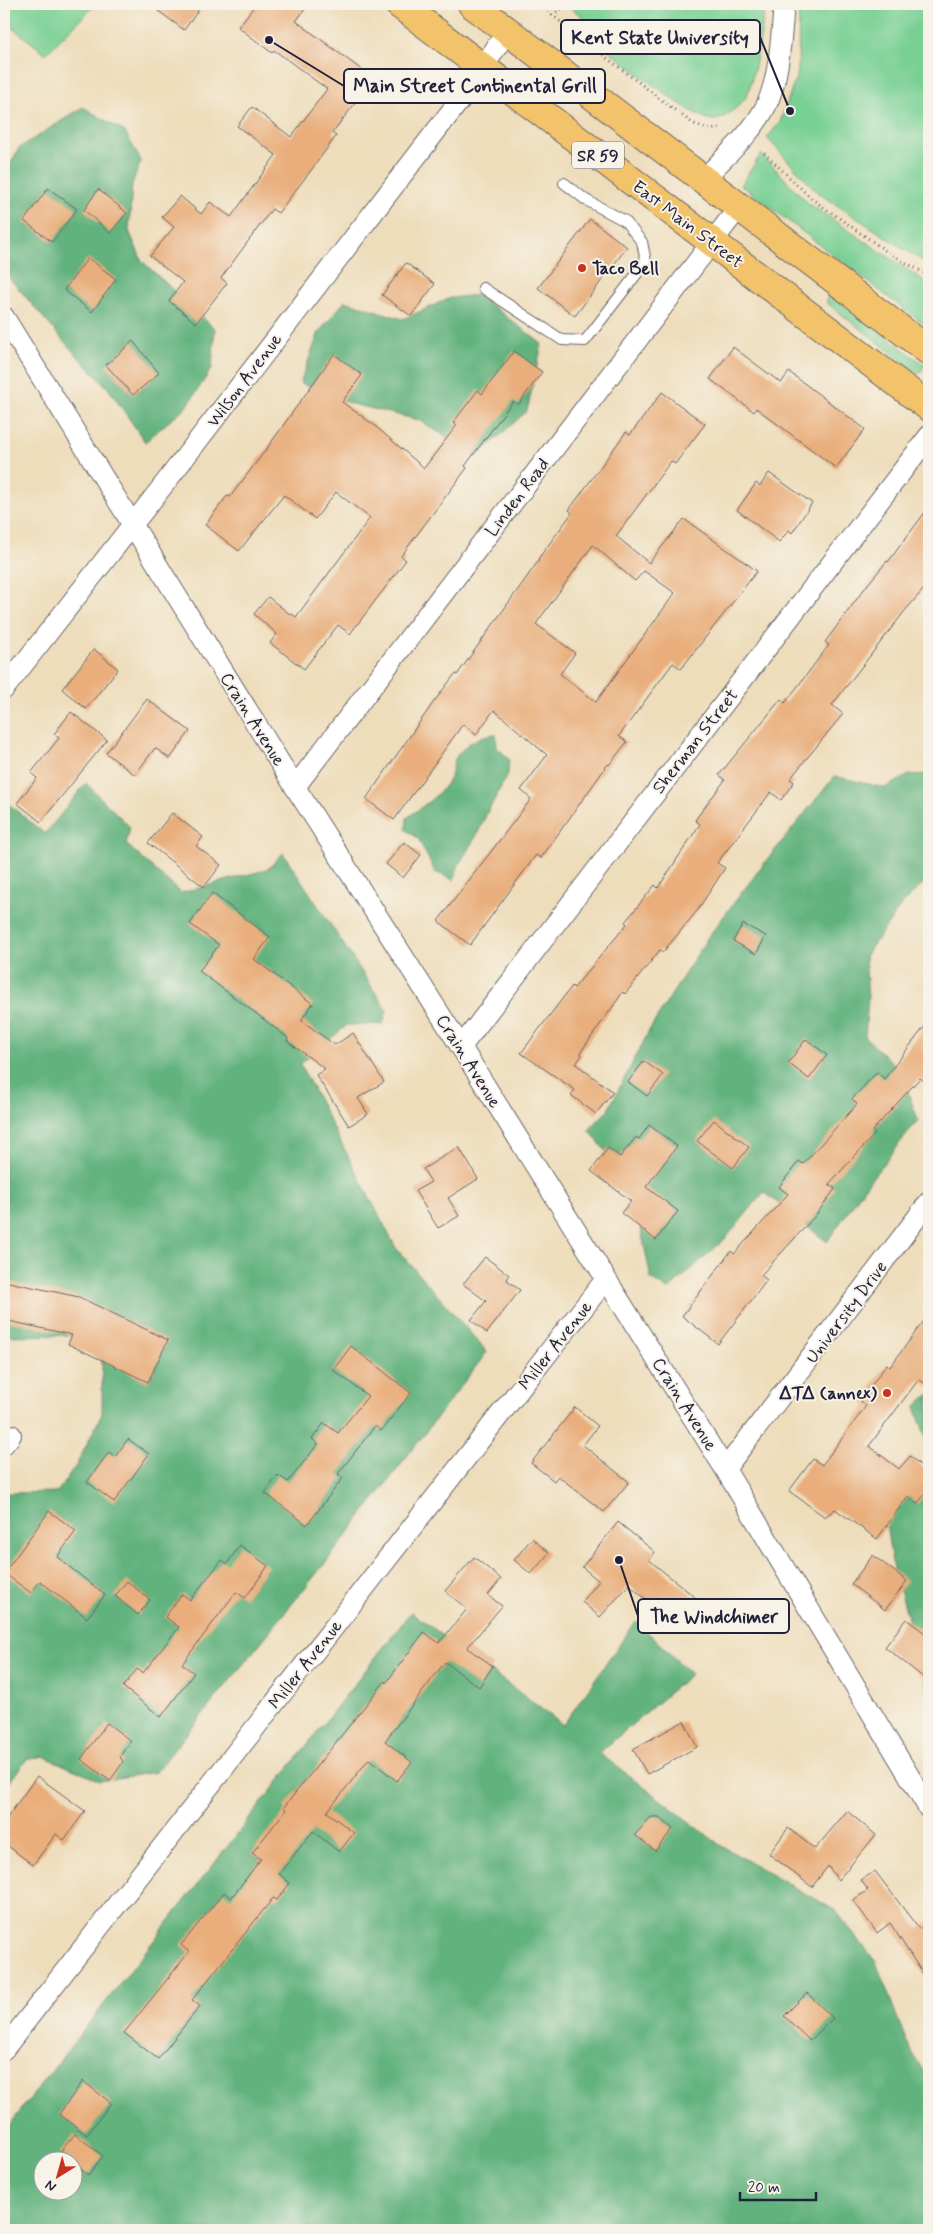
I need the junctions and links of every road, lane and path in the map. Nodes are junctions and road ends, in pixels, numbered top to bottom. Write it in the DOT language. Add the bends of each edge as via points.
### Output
graph roads {
  1 [pos="399,4"];
  2 [pos="472,4"];
  3 [pos="542,4"];
  4 [pos="569,4"];
  5 [pos="784,4"];
  6 [pos="552,15"];
  7 [pos="507,31"];
  8 [pos="482,68"];
  9 [pos="724,127"];
  10 [pos="764,153"];
  11 [pos="703,180"];
  12 [pos="564,183"];
  13 [pos="739,207"];
  14 [pos="712,242"];
  15 [pos="929,276"];
  16 [pos="483,288"];
  17 [pos="4,317"];
  18 [pos="929,351"];
  19 [pos="929,407"];
  20 [pos="929,436"];
  21 [pos="132,524"];
  22 [pos="4,689"];
  23 [pos="295,787"];
  24 [pos="461,1047"];
  25 [pos="929,1202"];
  26 [pos="606,1279"];
  27 [pos="725,1469"];
  28 [pos="929,1809"];
  29 [pos="4,2049"];
  1 -- 8 [label="main road, East Main Street / SR 59"];
  2 -- 7 [label="main road, SR 59"];
  3 -- 6 [label="path"];
  4 -- 6 [label="path"];
  5 -- 11 [label="street" via="771,92 765,107 744,136"];
  6 -- 9 [label="path" via="692,123 710,130"];
  7 -- 8 [label="street, Wilson Avenue"];
  7 -- 11 [label="main road, SR 59"];
  8 -- 14 [label="main road, East Main Street / SR 59"];
  8 -- 21 [label="street, Wilson Avenue"];
  10 -- 15 [label="path" via="812,199 886,251"];
  11 -- 13 [label="main road, SR 59"];
  12 -- 16 [label="lane" via="586,200 625,221 642,242 646,262 585,341 562,340"];
  13 -- 14 [label="street, Linden Road"];
  13 -- 18 [label="main road, SR 59"];
  14 -- 19 [label="main road, East Main Street / SR 59"];
  14 -- 23 [label="street, Linden Road"];
  17 -- 21 [label="street, Crain Avenue"];
  20 -- 24 [label="street, Sherman Street"];
  21 -- 22 [label="street, Wilson Avenue"];
  21 -- 23 [label="street, Crain Avenue"];
  23 -- 24 [label="street, Crain Avenue"];
  24 -- 26 [label="street, Crain Avenue"];
  25 -- 27 [label="street, University Drive"];
  26 -- 27 [label="street, Crain Avenue"];
  26 -- 29 [label="street, Miller Avenue"];
  27 -- 28 [label="street, Crain Avenue"];
}
